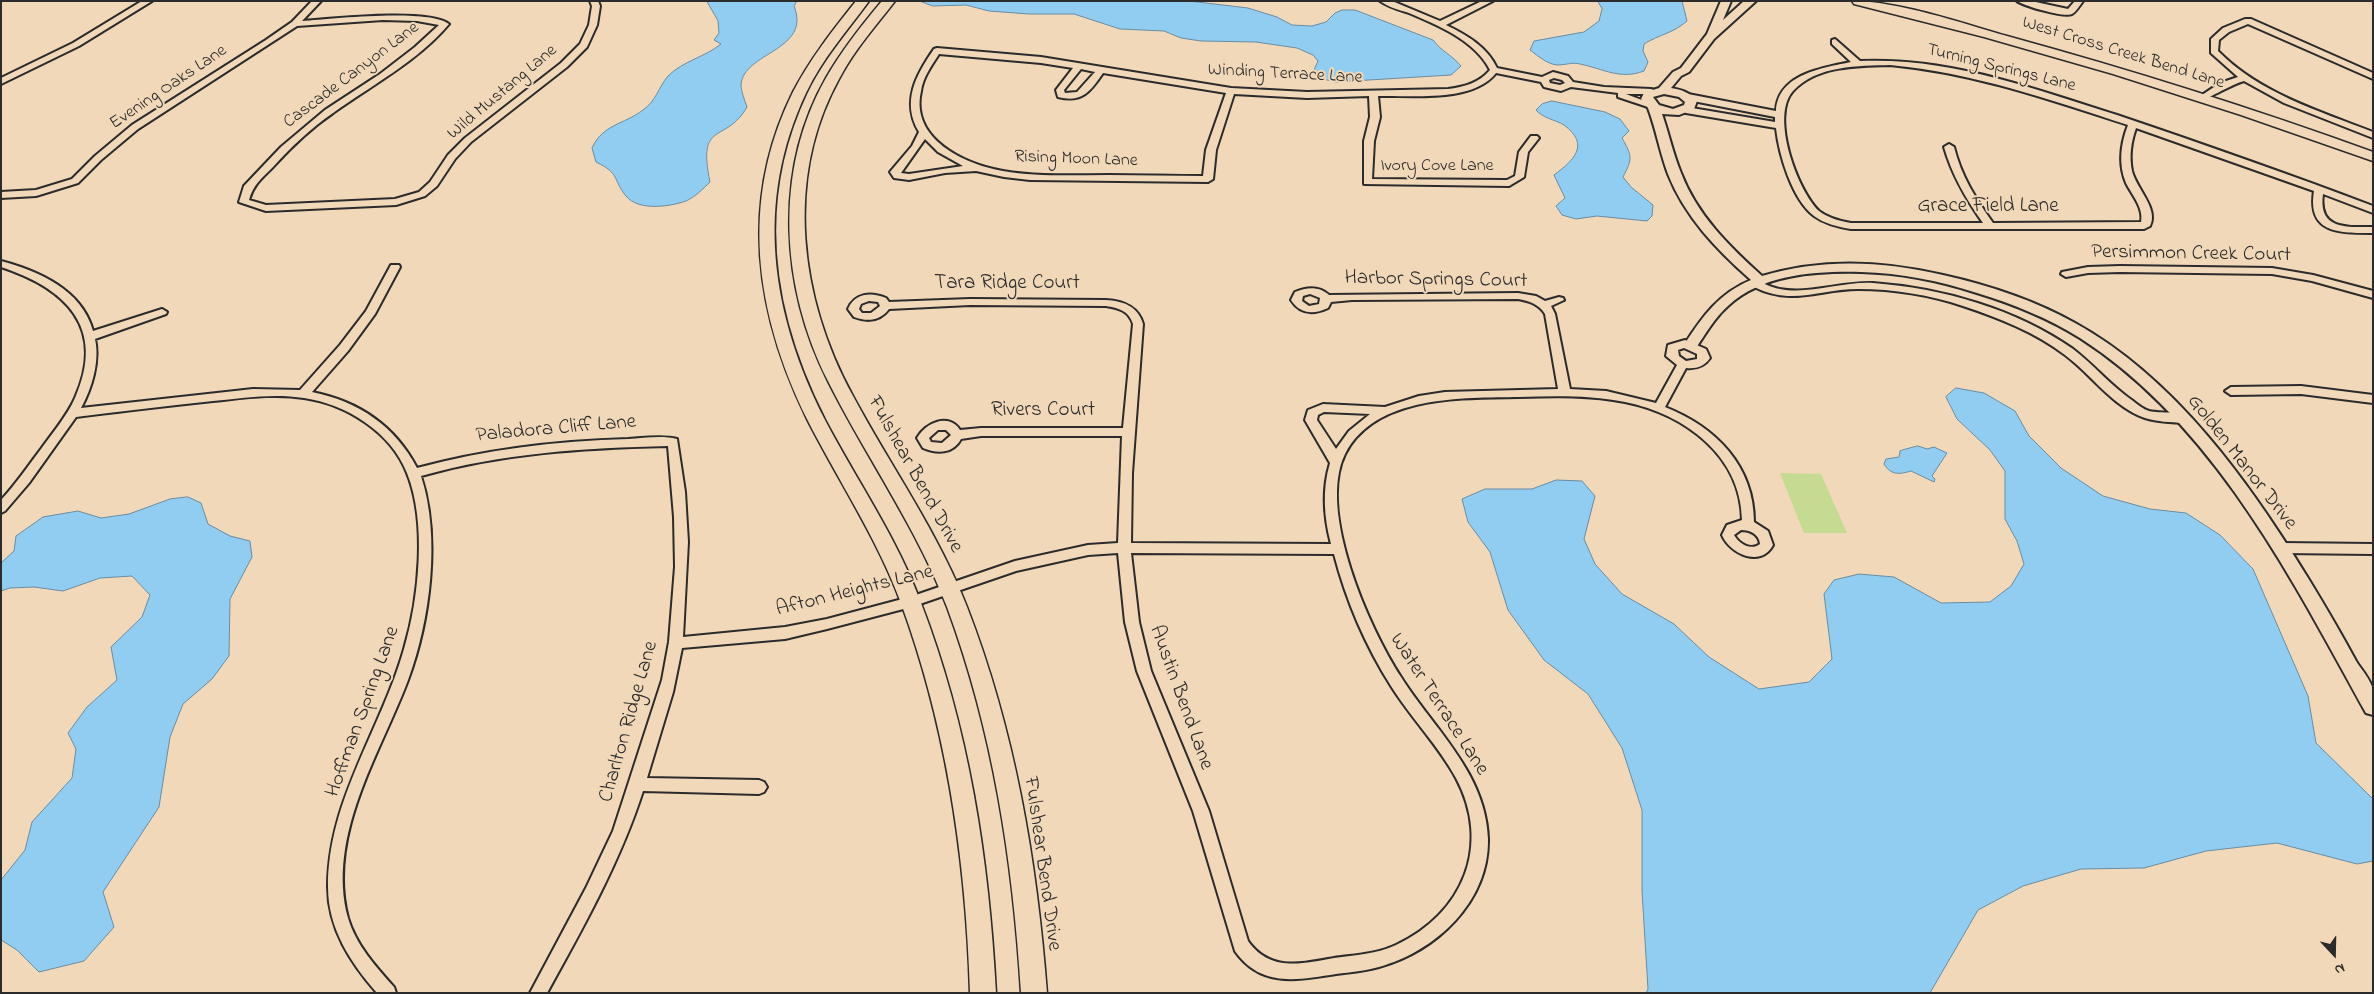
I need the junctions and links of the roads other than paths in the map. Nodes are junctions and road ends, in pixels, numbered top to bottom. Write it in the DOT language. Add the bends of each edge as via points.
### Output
graph roads {
  1 [pos="148,1"];
  2 [pos="317,1"];
  3 [pos="594,1"];
  4 [pos="864,1"];
  5 [pos="889,1"];
  6 [pos="1384,1"];
  7 [pos="1489,1"];
  8 [pos="1726,1"];
  9 [pos="1751,1"];
  10 [pos="2021,1"];
  11 [pos="2079,1"];
  12 [pos="1862,2"];
  13 [pos="295,24"];
  14 [pos="1439,25"];
  15 [pos="1710,37"];
  16 [pos="1835,42"];
  17 [pos="937,50"];
  18 [pos="1857,63"];
  19 [pos="1079,66"];
  20 [pos="1102,70"];
  21 [pos="1494,70"];
  22 [pos="1685,70"];
  23 [pos="2373,76"];
  24 [pos="2245,78"];
  25 [pos="1,81"];
  26 [pos="1231,90"];
  27 [pos="1604,90"];
  28 [pos="799,91"];
  29 [pos="1657,91"];
  30 [pos="825,92"];
  31 [pos="1373,95"];
  32 [pos="1685,96"];
  33 [pos="2205,97"];
  34 [pos="1652,106"];
  35 [pos="1684,111"];
  36 [pos="1780,115"];
  37 [pos="2133,124"];
  38 [pos="1780,126"];
  39 [pos="923,133"];
  40 [pos="2373,135"];
  41 [pos="1664,136"];
  42 [pos="1534,138"];
  43 [pos="1949,147"];
  44 [pos="2373,157"];
  45 [pos="977,168"];
  46 [pos="2319,189"];
  47 [pos="1,195"];
  48 [pos="244,202"];
  49 [pos="2373,210"];
  50 [pos="1830,222"];
  51 [pos="1990,227"];
  52 [pos="2373,230"];
  53 [pos="1,264"];
  54 [pos="395,267"];
  55 [pos="2066,274"];
  56 [pos="1761,282"];
  57 [pos="2373,295"];
  58 [pos="1326,299"];
  59 [pos="1560,300"];
  60 [pos="885,306"];
  61 [pos="1544,306"];
  62 [pos="1129,310"];
  63 [pos="162,312"];
  64 [pos="812,325"];
  65 [pos="781,332"];
  66 [pos="90,336"];
  67 [pos="1691,345"];
  68 [pos="1683,364"];
  69 [pos="2230,391"];
  70 [pos="1565,393"];
  71 [pos="303,394"];
  72 [pos="2373,399"];
  73 [pos="1659,408"];
  74 [pos="1387,411"];
  75 [pos="73,413"];
  76 [pos="2183,419"];
  77 [pos="1130,432"];
  78 [pos="957,435"];
  79 [pos="673,442"];
  80 [pos="1336,462"];
  81 [pos="415,473"];
  82 [pos="1,508"];
  83 [pos="1748,525"];
  84 [pos="1124,548"];
  85 [pos="2281,548"];
  86 [pos="1338,549"];
  87 [pos="2373,549"];
  88 [pos="949,589"];
  89 [pos="911,602"];
  90 [pos="676,643"];
  91 [pos="2373,707"];
  92 [pos="637,784"];
  93 [pos="759,787"];
  94 [pos="1262,966"];
  95 [pos="388,993"];
  96 [pos="538,993"];
  97 [pos="983,993"];
  98 [pos="1034,993"];
  1 -- 25 [label="street" via="79,44"];
  2 -- 13 [label="street, Evening Oaks Lane"];
  3 -- 48 [label="street, Wild Mustang Lane" via="593,25 584,45 564,65 468,140 434,184 422,194 396,202 351,205 266,208"];
  4 -- 28 [label="main road" via="829,42"];
  5 -- 30 [label="main road, Fulshear Bend Drive" via="847,51"];
  6 -- 14 [label="street"];
  7 -- 14 [label="street"];
  8 -- 15 [label="street"];
  9 -- 15 [label="street"];
  10 -- 11 [label="street" via="2070,12"];
  12 -- 33 [label="main road, West Cross Creek Bend Lane" via="2018,42"];
  13 -- 47 [label="street, Evening Oaks Lane" via="135,127 75,181 36,192"];
  13 -- 48 [label="street, Cascade Canyon Lane" via="383,18 444,24 418,49 328,112 284,149 247,188"];
  14 -- 21 [label="street" via="1482,50"];
  15 -- 22 [label="street"];
  16 -- 18 [label="street"];
  17 -- 19 [label="street, Winding Terrace Lane"];
  17 -- 39 [label="street, Rising Moon Lane" via="916,91 914,106"];
  18 -- 36 [label="street, Turning Springs Lane" via="1821,71 1795,84 1785,95"];
  18 -- 37 [label="street, Turning Springs Lane" via="1897,62 1963,72"];
  19 -- 20 [label="street, Winding Terrace Lane"];
  19 -- 20 [label="street" via="1060,90 1061,95 1079,96"];
  20 -- 26 [label="street, Winding Terrace Lane"];
  21 -- 27 [label="street" via="1544,80 1553,88 1570,84"];
  21 -- 31 [label="street, Winding Terrace Lane" via="1479,84 1462,91"];
  22 -- 29 [label="street"];
  22 -- 32 [label="street"];
  23 -- 24 [label="street" via="2248,21 2226,30 2215,39 2214,51 2222,62"];
  24 -- 33 [label="street" via="2232,80"];
  24 -- 40 [label="street" via="2286,99"];
  26 -- 31 [label="street, Winding Terrace Lane"];
  26 -- 45 [label="street, Rising Moon Lane" via="1211,150 1208,179 1033,177"];
  27 -- 29 [label="street"];
  27 -- 34 [label="street"];
  28 -- 30 [label="main road"];
  28 -- 65 [label="main road" via="778,145 766,206 767,264"];
  29 -- 32 [label="street"];
  29 -- 34 [label="street" via="1646,99"];
  30 -- 64 [label="main road, Fulshear Bend Drive" via="808,136 797,194 798,256"];
  31 -- 42 [label="street, Ivory Cove Lane" via="1375,116 1369,141 1367,182 1509,183 1519,177 1525,146"];
  32 -- 35 [label="street" via="1692,104"];
  32 -- 36 [label="street"];
  33 -- 44 [label="main road, West Cross Creek Bend Lane"];
  34 -- 35 [label="street" via="1666,112"];
  34 -- 41 [label="street"];
  35 -- 38 [label="street"];
  35 -- 41 [label="street"];
  36 -- 38 [label="street, Turning Springs Lane"];
  37 -- 46 [label="street, Turning Springs Lane"];
  37 -- 51 [label="street, Grace Field Lane" via="2127,141 2126,160 2129,177 2148,215 2146,224 2133,228"];
  38 -- 50 [label="street, Turning Springs Lane" via="1787,160 1807,202"];
  39 -- 45 [label="street, Rising Moon Lane" via="936,146"];
  39 -- 45 [label="street" via="895,172 897,176 909,178 945,170"];
  41 -- 56 [label="street" via="1676,177 1698,217 1735,260"];
  43 -- 51 [label="street" via="1961,182"];
  46 -- 49 [label="street, Turning Springs Lane"];
  46 -- 52 [label="street" via="2317,215 2323,223 2346,230"];
  50 -- 51 [label="street, Grace Field Lane" via="1851,226"];
  53 -- 66 [label="street" via="54,284 70,298"];
  54 -- 71 [label="street" via="371,312"];
  55 -- 57 [label="street, Persimmon Creek Court" via="2103,269 2272,271 2313,278"];
  56 -- 67 [label="street, Golden Manor Drive" via="1732,295 1716,309"];
  56 -- 76 [label="street, Golden Manor Drive" via="1785,274 1848,267 1886,269 1997,294 2064,323 2098,344 2128,366"];
  56 -- 76 [label="street" via="1758,285 1777,294 1828,288 1888,288 1947,298 1983,309 2067,351 2138,411"];
  58 -- 61 [label="street, Harbor Springs Court" via="1518,296 1532,298"];
  59 -- 61 [label="street, Harbor Springs Court"];
  60 -- 62 [label="street, Tara Ridge Court" via="970,302 1106,303"];
  61 -- 70 [label="street, Harbor Springs Court" via="1550,314"];
  62 -- 77 [label="street, Austin Bend Lane" via="1138,324"];
  63 -- 66 [label="street"];
  64 -- 65 [label="main road"];
  64 -- 88 [label="main road, Fulshear Bend Drive" via="837,383 907,503"];
  65 -- 89 [label="main road" via="804,395 884,538"];
  66 -- 75 [label="street" via="88,374"];
  67 -- 68 [label="street" via="1679,344 1671,350 1672,356"];
  67 -- 68 [label="street" via="1702,352 1704,359 1697,364"];
  68 -- 73 [label="street"];
  69 -- 72 [label="street" via="2301,390"];
  70 -- 73 [label="street, Water Terrace Lane" via="1617,397"];
  70 -- 74 [label="street, Water Terrace Lane" via="1446,395"];
  71 -- 75 [label="street, Hoffman Spring Lane" via="266,392"];
  71 -- 81 [label="street, Hoffman Spring Lane" via="344,405 373,421 405,454"];
  73 -- 83 [label="street, Water Terrace Lane" via="1698,430 1730,462 1745,492"];
  74 -- 80 [label="street, Water Terrace Lane" via="1355,433"];
  74 -- 80 [label="street, Water Terrace Lane" via="1326,408 1314,412 1310,420"];
  75 -- 82 [label="street"];
  76 -- 85 [label="street, Golden Manor Drive" via="2221,464"];
  77 -- 78 [label="street, Rivers Court"];
  77 -- 84 [label="street, Austin Bend Lane"];
  79 -- 81 [label="street, Paladora Cliff Lane" via="581,444 503,452"];
  79 -- 90 [label="street, Charlton Ridge Lane" via="681,534"];
  80 -- 86 [label="street, Water Terrace Lane" via="1330,502"];
  81 -- 95 [label="street, Hoffman Spring Lane" via="423,528 420,610 411,650 351,802 337,852 336,889 341,925 360,962"];
  84 -- 86 [label="street, Afton Heights Lane"];
  84 -- 88 [label="street, Afton Heights Lane" via="1048,557"];
  84 -- 94 [label="street, Austin Bend Lane" via="1132,623 1142,660 1211,840 1241,945 1251,959"];
  85 -- 87 [label="street"];
  85 -- 91 [label="street, Golden Manor Drive"];
  86 -- 94 [label="street, Water Terrace Lane" via="1363,619 1382,658 1466,780 1478,816 1479,853 1460,903 1439,926 1411,946 1380,959 1296,972 1278,972"];
  88 -- 89 [label="street, Afton Heights Lane"];
  88 -- 98 [label="main road, Fulshear Bend Drive" via="983,681 1009,784 1023,870"];
  89 -- 90 [label="street, Afton Heights Lane" via="785,633"];
  89 -- 97 [label="main road" via="941,692 961,778 976,876"];
  90 -- 92 [label="street, Charlton Ridge Lane" via="664,697"];
  92 -- 93 [label="street"];
  92 -- 96 [label="street, Charlton Ridge Lane" via="597,884"];
}
